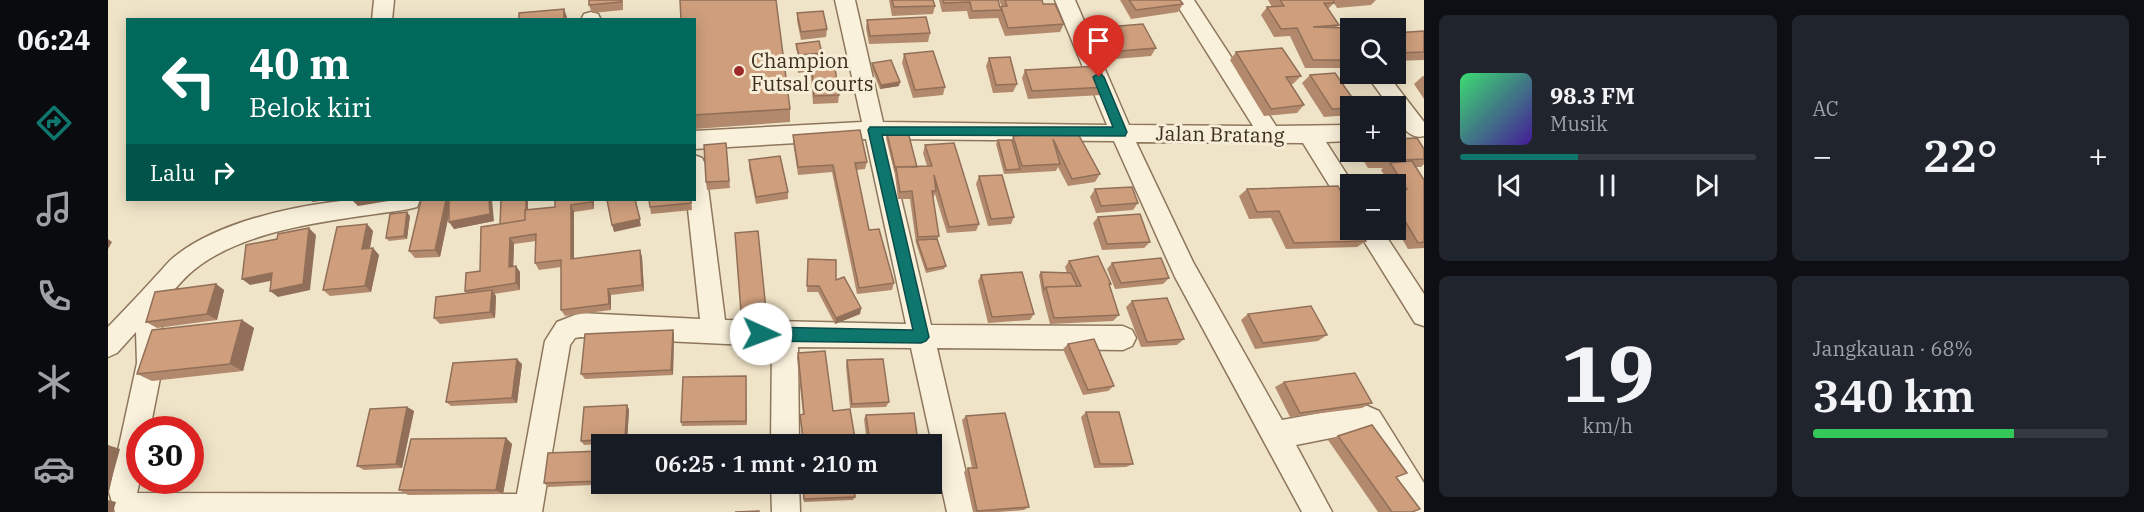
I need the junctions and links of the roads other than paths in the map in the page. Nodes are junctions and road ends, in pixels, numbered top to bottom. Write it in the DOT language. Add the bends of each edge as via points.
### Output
graph roads {
  1 [pos="384,0"];
  2 [pos="845,0"];
  3 [pos="1065,0"];
  4 [pos="1184,0"];
  5 [pos="382,18"];
  6 [pos="1384,84"];
  7 [pos="874,130"];
  8 [pos="1421,130"];
  9 [pos="1406,131"];
  10 [pos="1121,132"];
  11 [pos="1340,134"];
  12 [pos="1270,135"];
  13 [pos="1310,135"];
  14 [pos="696,140"];
  15 [pos="696,181"];
  16 [pos="1340,183"];
  17 [pos="403,201"];
  18 [pos="1375,240"];
  19 [pos="148,303"];
  20 [pos="1424,315"];
  21 [pos="714,332"];
  22 [pos="784,335"];
  23 [pos="921,337"];
  24 [pos="1123,338"];
  25 [pos="108,345"];
  26 [pos="785,434"];
  27 [pos="1275,435"];
  28 [pos="785,494"];
  29 [pos="1424,509"];
  30 [pos="529,510"];
  31 [pos="786,512"];
  32 [pos="961,512"];
  33 [pos="1318,512"];
  1 -- 5 [label="street"];
  2 -- 7 [label="street"];
  3 -- 10 [label="street"];
  4 -- 12 [label="street"];
  6 -- 8 [label="street"];
  7 -- 10 [label="street, Jalan Bratang"];
  7 -- 14 [label="street, Jalan Bratang"];
  7 -- 23 [label="street"];
  8 -- 9 [label="street"];
  10 -- 12 [label="street, Jalan Bratang"];
  10 -- 27 [label="street" via="1184,269"];
  11 -- 13 [label="street, Jalan Bratang"];
  12 -- 13 [label="street, Jalan Bratang"];
  13 -- 16 [label="street"];
  15 -- 21 [label="street"];
  17 -- 19 [label="street" via="258,227 185,262"];
  18 -- 20 [label="street"];
  19 -- 25 [label="street"];
  19 -- 30 [label="street" via="150,363 123,492 127,507"];
  21 -- 22 [label="street"];
  21 -- 30 [label="street" via="580,326 566,330 558,340"];
  22 -- 23 [label="street"];
  22 -- 26 [label="street"];
  23 -- 24 [label="street"];
  23 -- 32 [label="street"];
  27 -- 29 [label="street" via="1365,418"];
  27 -- 33 [label="street"];
  28 -- 31 [label="street"];
}
